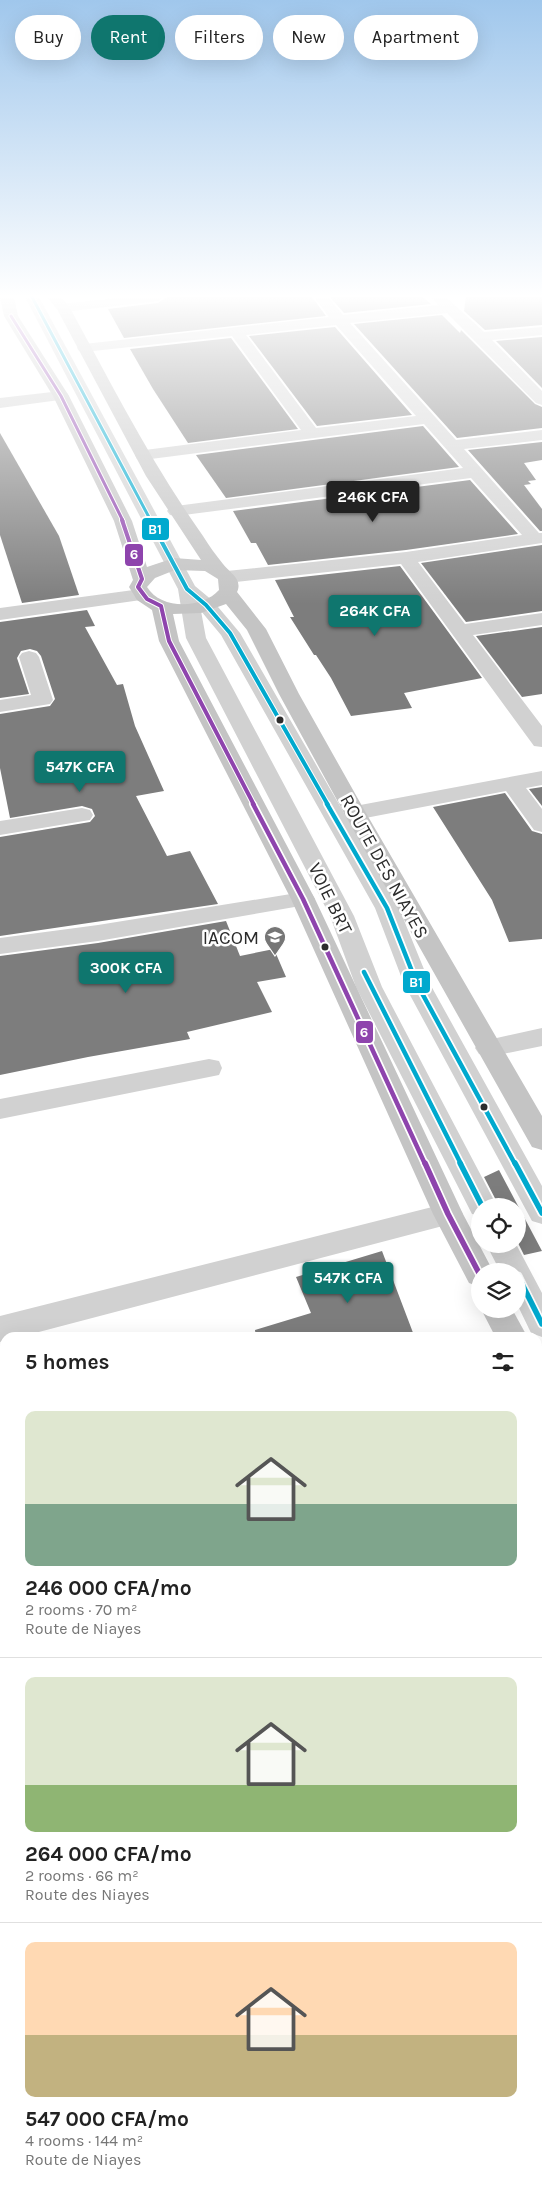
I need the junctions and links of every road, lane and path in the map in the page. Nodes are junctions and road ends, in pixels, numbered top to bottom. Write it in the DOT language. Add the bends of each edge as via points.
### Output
graph roads {
  1 [pos="29,400"];
  2 [pos="62,400"];
  3 [pos="87,400"];
  4 [pos="112,400"];
  5 [pos="287,400"];
  6 [pos="411,400"];
  7 [pos="0,403"];
  8 [pos="428,419"];
  9 [pos="313,435"];
  10 [pos="542,435"];
  11 [pos="451,446"];
  12 [pos="143,455"];
  13 [pos="474,472"];
  14 [pos="176,512"];
  15 [pos="538,539"];
  16 [pos="406,558"];
  17 [pos="174,564"];
  18 [pos="225,580"];
  19 [pos="148,593"];
  20 [pos="195,601"];
  21 [pos="0,614"];
  22 [pos="542,618"];
  23 [pos="459,631"];
  24 [pos="29,657"];
  25 [pos="542,705"];
  26 [pos="0,706"];
  27 [pos="519,709"];
  28 [pos="542,741"];
  29 [pos="542,778"];
  30 [pos="512,784"];
  31 [pos="355,814"];
  32 [pos="82,815"];
  33 [pos="542,825"];
  34 [pos="0,828"];
  35 [pos="303,899"];
  36 [pos="0,946"];
  37 [pos="542,1037"];
  38 [pos="488,1048"];
  39 [pos="209,1068"];
  40 [pos="0,1109"];
  41 [pos="542,1140"];
  42 [pos="478,1198"];
  43 [pos="542,1213"];
  44 [pos="448,1214"];
  45 [pos="474,1263"];
  46 [pos="526,1292"];
  47 [pos="502,1318"];
  48 [pos="542,1324"];
  49 [pos="0,1329"];
  50 [pos="509,1332"];
  1 -- 7 [label="street"];
  2 -- 19 [label="main road" via="122,521"];
  3 -- 17 [label="street, VOIE BRT"];
  4 -- 12 [label="main road, ROUTE DES NIAYES"];
  5 -- 9 [label="street"];
  6 -- 8 [label="street"];
  8 -- 9 [label="street"];
  8 -- 11 [label="street"];
  9 -- 12 [label="street"];
  10 -- 11 [label="street"];
  11 -- 13 [label="street"];
  12 -- 14 [label="main road, ROUTE DES NIAYES"];
  13 -- 14 [label="street"];
  13 -- 15 [label="street"];
  14 -- 18 [label="main road, ROUTE DES NIAYES"];
  15 -- 16 [label="street"];
  16 -- 18 [label="street"];
  16 -- 23 [label="street"];
  17 -- 18 [label="main road" via="192,564"];
  17 -- 19 [label="main road" via="150,572"];
  17 -- 20 [label="street, VOIE BRT"];
  18 -- 20 [label="main road" via="220,600"];
  18 -- 31 [label="main road, ROUTE DES NIAYES" via="256,629"];
  19 -- 20 [label="main road"];
  19 -- 21 [label="street"];
  19 -- 35 [label="main road"];
  20 -- 42 [label="street, VOIE BRT" via="196,638 342,916 370,986"];
  20 -- 43 [label="street, VOIE BRT" via="230,633 387,908 417,984"];
  22 -- 23 [label="street"];
  23 -- 27 [label="street"];
  24 -- 26 [label="street" via="43,700"];
  25 -- 27 [label="street"];
  27 -- 28 [label="street"];
  29 -- 30 [label="street"];
  30 -- 31 [label="street"];
  30 -- 33 [label="street"];
  31 -- 38 [label="main road, ROUTE DES NIAYES"];
  32 -- 34 [label="street"];
  35 -- 36 [label="street"];
  35 -- 44 [label="main road"];
  37 -- 38 [label="street"];
  38 -- 41 [label="main road, ROUTE DES NIAYES"];
  39 -- 40 [label="street"];
  44 -- 45 [label="main road"];
  44 -- 49 [label="street"];
  46 -- 48 [label="street"];
  47 -- 50 [label="main road"];
}
